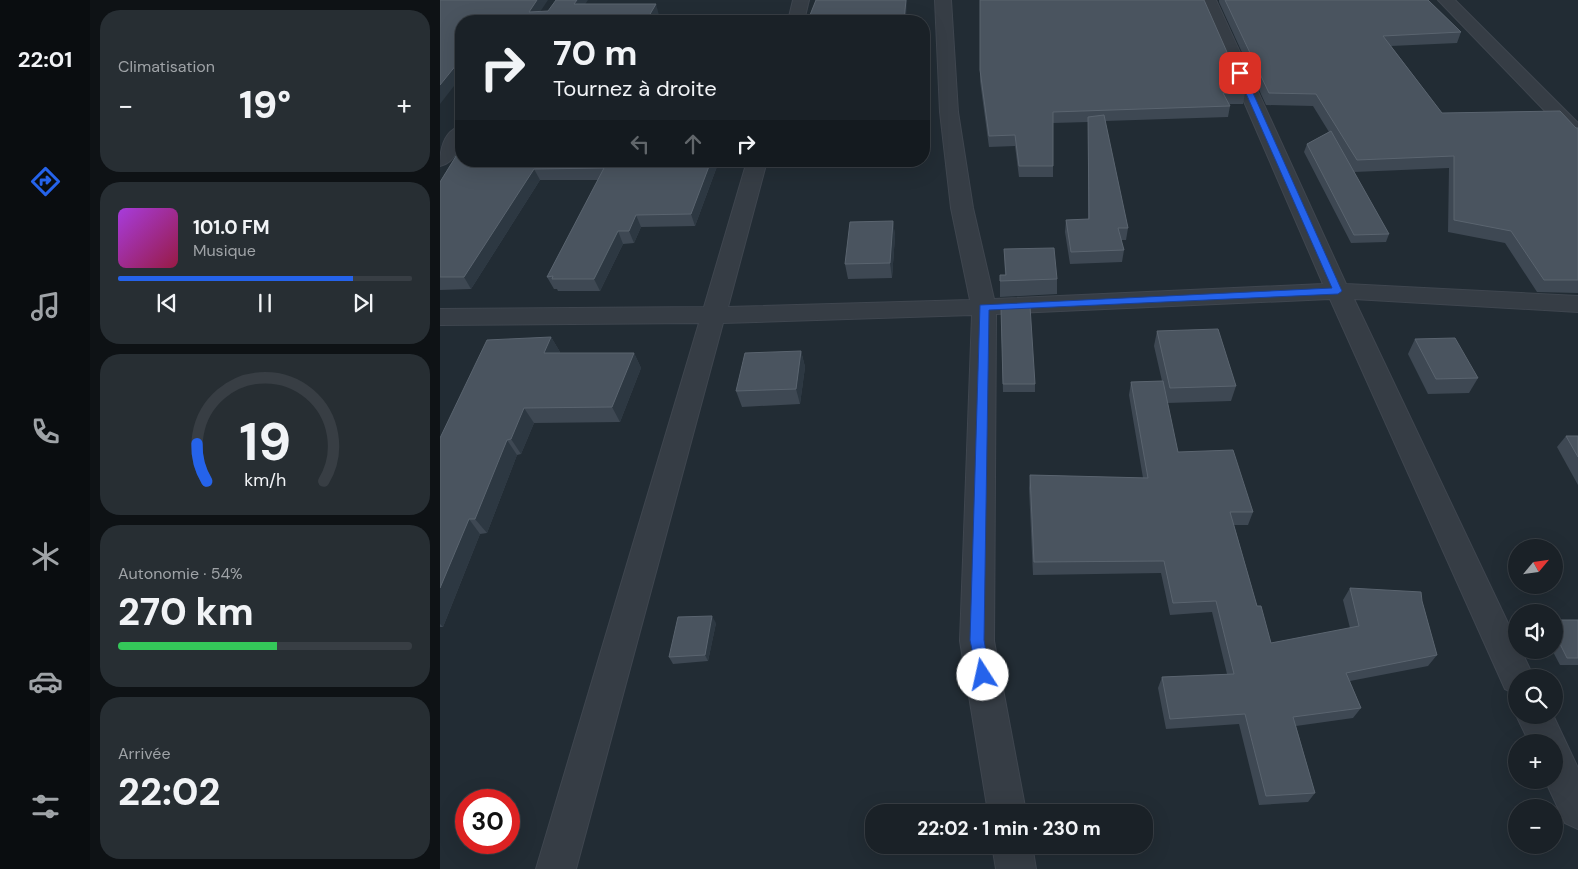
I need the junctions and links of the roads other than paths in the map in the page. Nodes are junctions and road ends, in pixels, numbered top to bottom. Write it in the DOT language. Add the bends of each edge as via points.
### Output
graph roads {
  1 [pos="801,0"];
  2 [pos="943,0"];
  3 [pos="1208,0"];
  4 [pos="1446,0"];
  5 [pos="797,15"];
  6 [pos="1578,134"];
  7 [pos="455,140"];
  8 [pos="440,160"];
  9 [pos="755,167"];
  10 [pos="1338,291"];
  11 [pos="1578,304"];
  12 [pos="984,307"];
  13 [pos="714,315"];
  14 [pos="440,318"];
  15 [pos="1513,669"];
  16 [pos="1563,778"];
  17 [pos="1006,804"];
  18 [pos="1578,810"];
  19 [pos="1014,854"];
  20 [pos="556,869"];
  21 [pos="1016,869"];
  1 -- 5 [label="street"];
  2 -- 12 [label="street" via="952,131 962,208"];
  3 -- 10 [label="street"];
  4 -- 6 [label="street"];
  7 -- 8 [label="street"];
  9 -- 13 [label="street"];
  10 -- 11 [label="street"];
  10 -- 12 [label="street"];
  10 -- 15 [label="street"];
  12 -- 13 [label="street"];
  12 -- 17 [label="street" via="977,640"];
  13 -- 14 [label="street"];
  13 -- 20 [label="street"];
  16 -- 18 [label="street"];
  19 -- 21 [label="street"];
}
